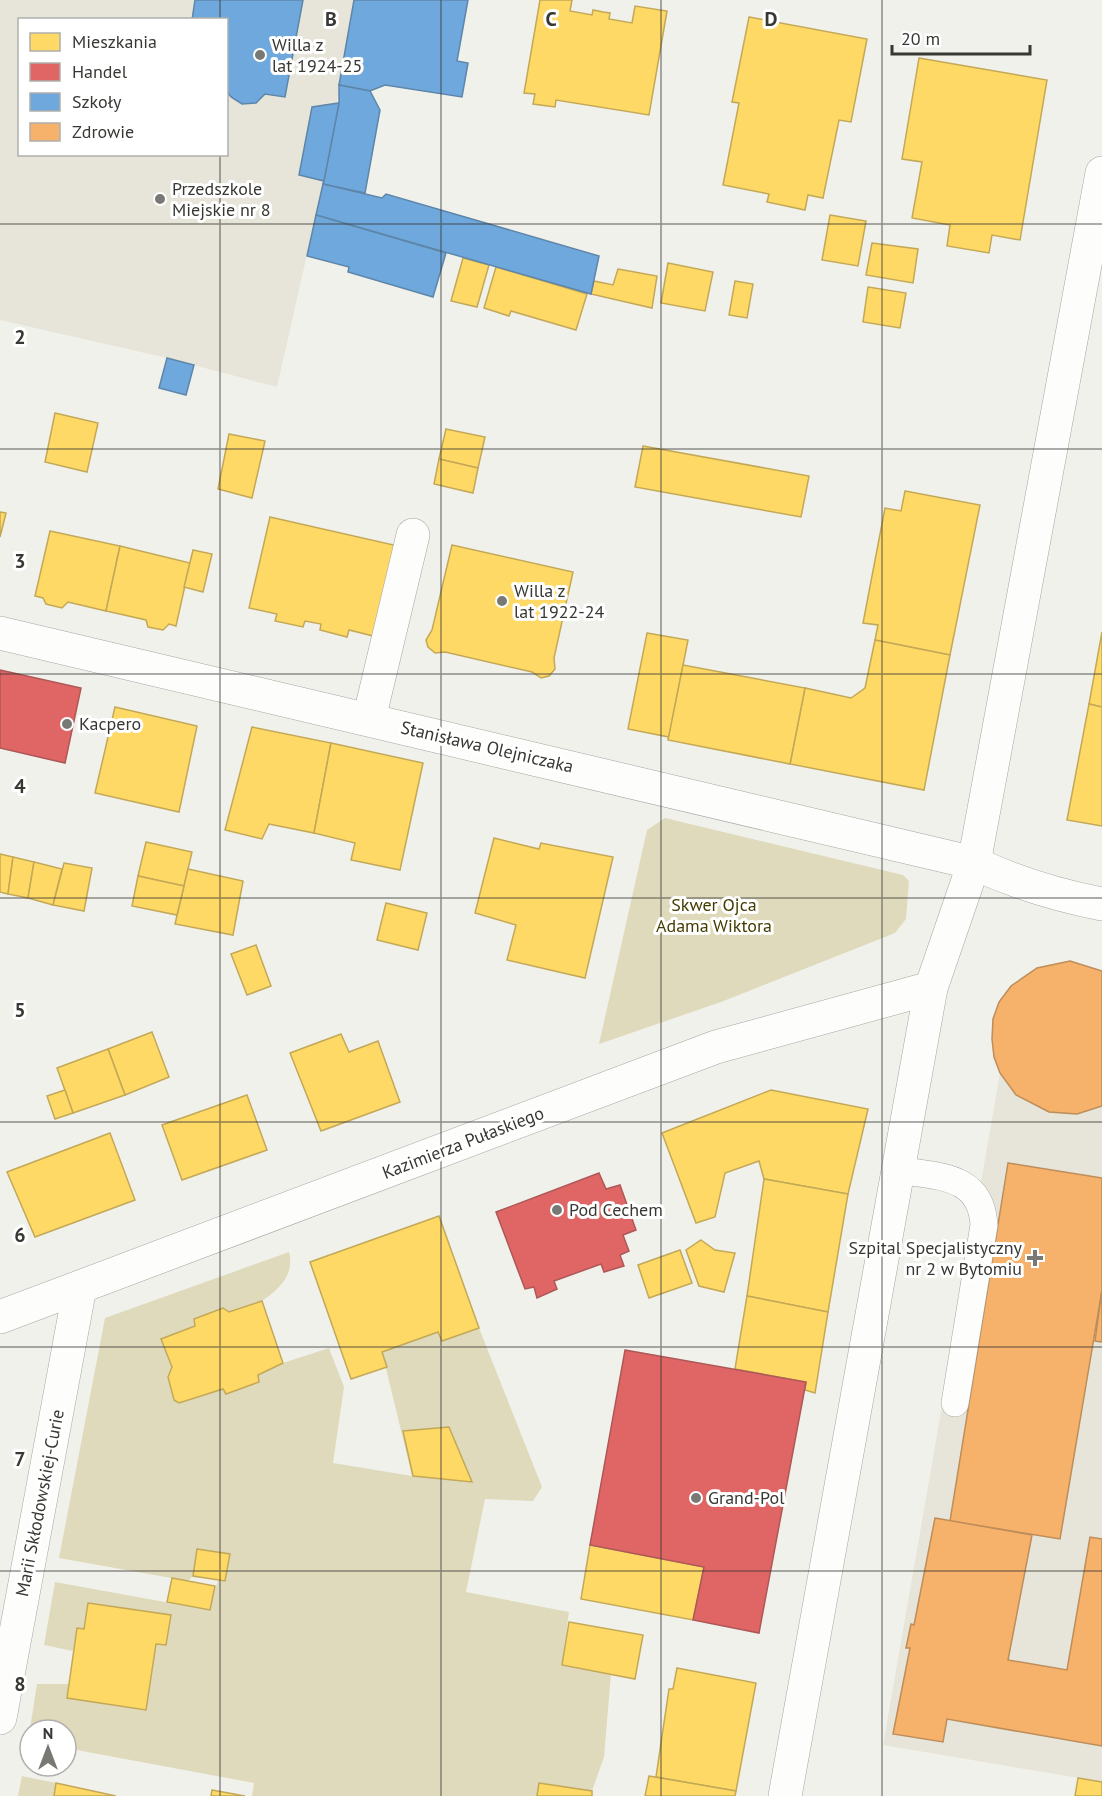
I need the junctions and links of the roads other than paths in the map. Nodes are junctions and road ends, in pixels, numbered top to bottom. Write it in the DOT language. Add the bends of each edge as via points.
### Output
graph roads {
  1 [pos="1102,173"];
  2 [pos="413,535"];
  3 [pos="0,633"];
  4 [pos="369,719"];
  5 [pos="974,863"];
  6 [pos="1102,904"];
  7 [pos="931,988"];
  8 [pos="898,1170"];
  9 [pos="80,1287"];
  10 [pos="0,1317"];
  11 [pos="955,1403"];
  12 [pos="0,1718"];
  13 [pos="785,1796"];
  1 -- 5 [label="street"];
  2 -- 4 [label="street"];
  3 -- 4 [label="street, Stanisława Olejniczaka"];
  4 -- 5 [label="street, Stanisława Olejniczaka"];
  5 -- 6 [label="street, Stanisława Olejniczaka" via="1012,882"];
  5 -- 7 [label="street"];
  7 -- 8 [label="street"];
  7 -- 9 [label="street, Kazimierza Pułaskiego" via="716,1047"];
  8 -- 11 [label="lane" via="970,1188 983,1210"];
  8 -- 13 [label="street"];
  9 -- 10 [label="street, Kazimierza Pułaskiego"];
  9 -- 12 [label="street, Marii Skłodowskiej-Curie"];
}
